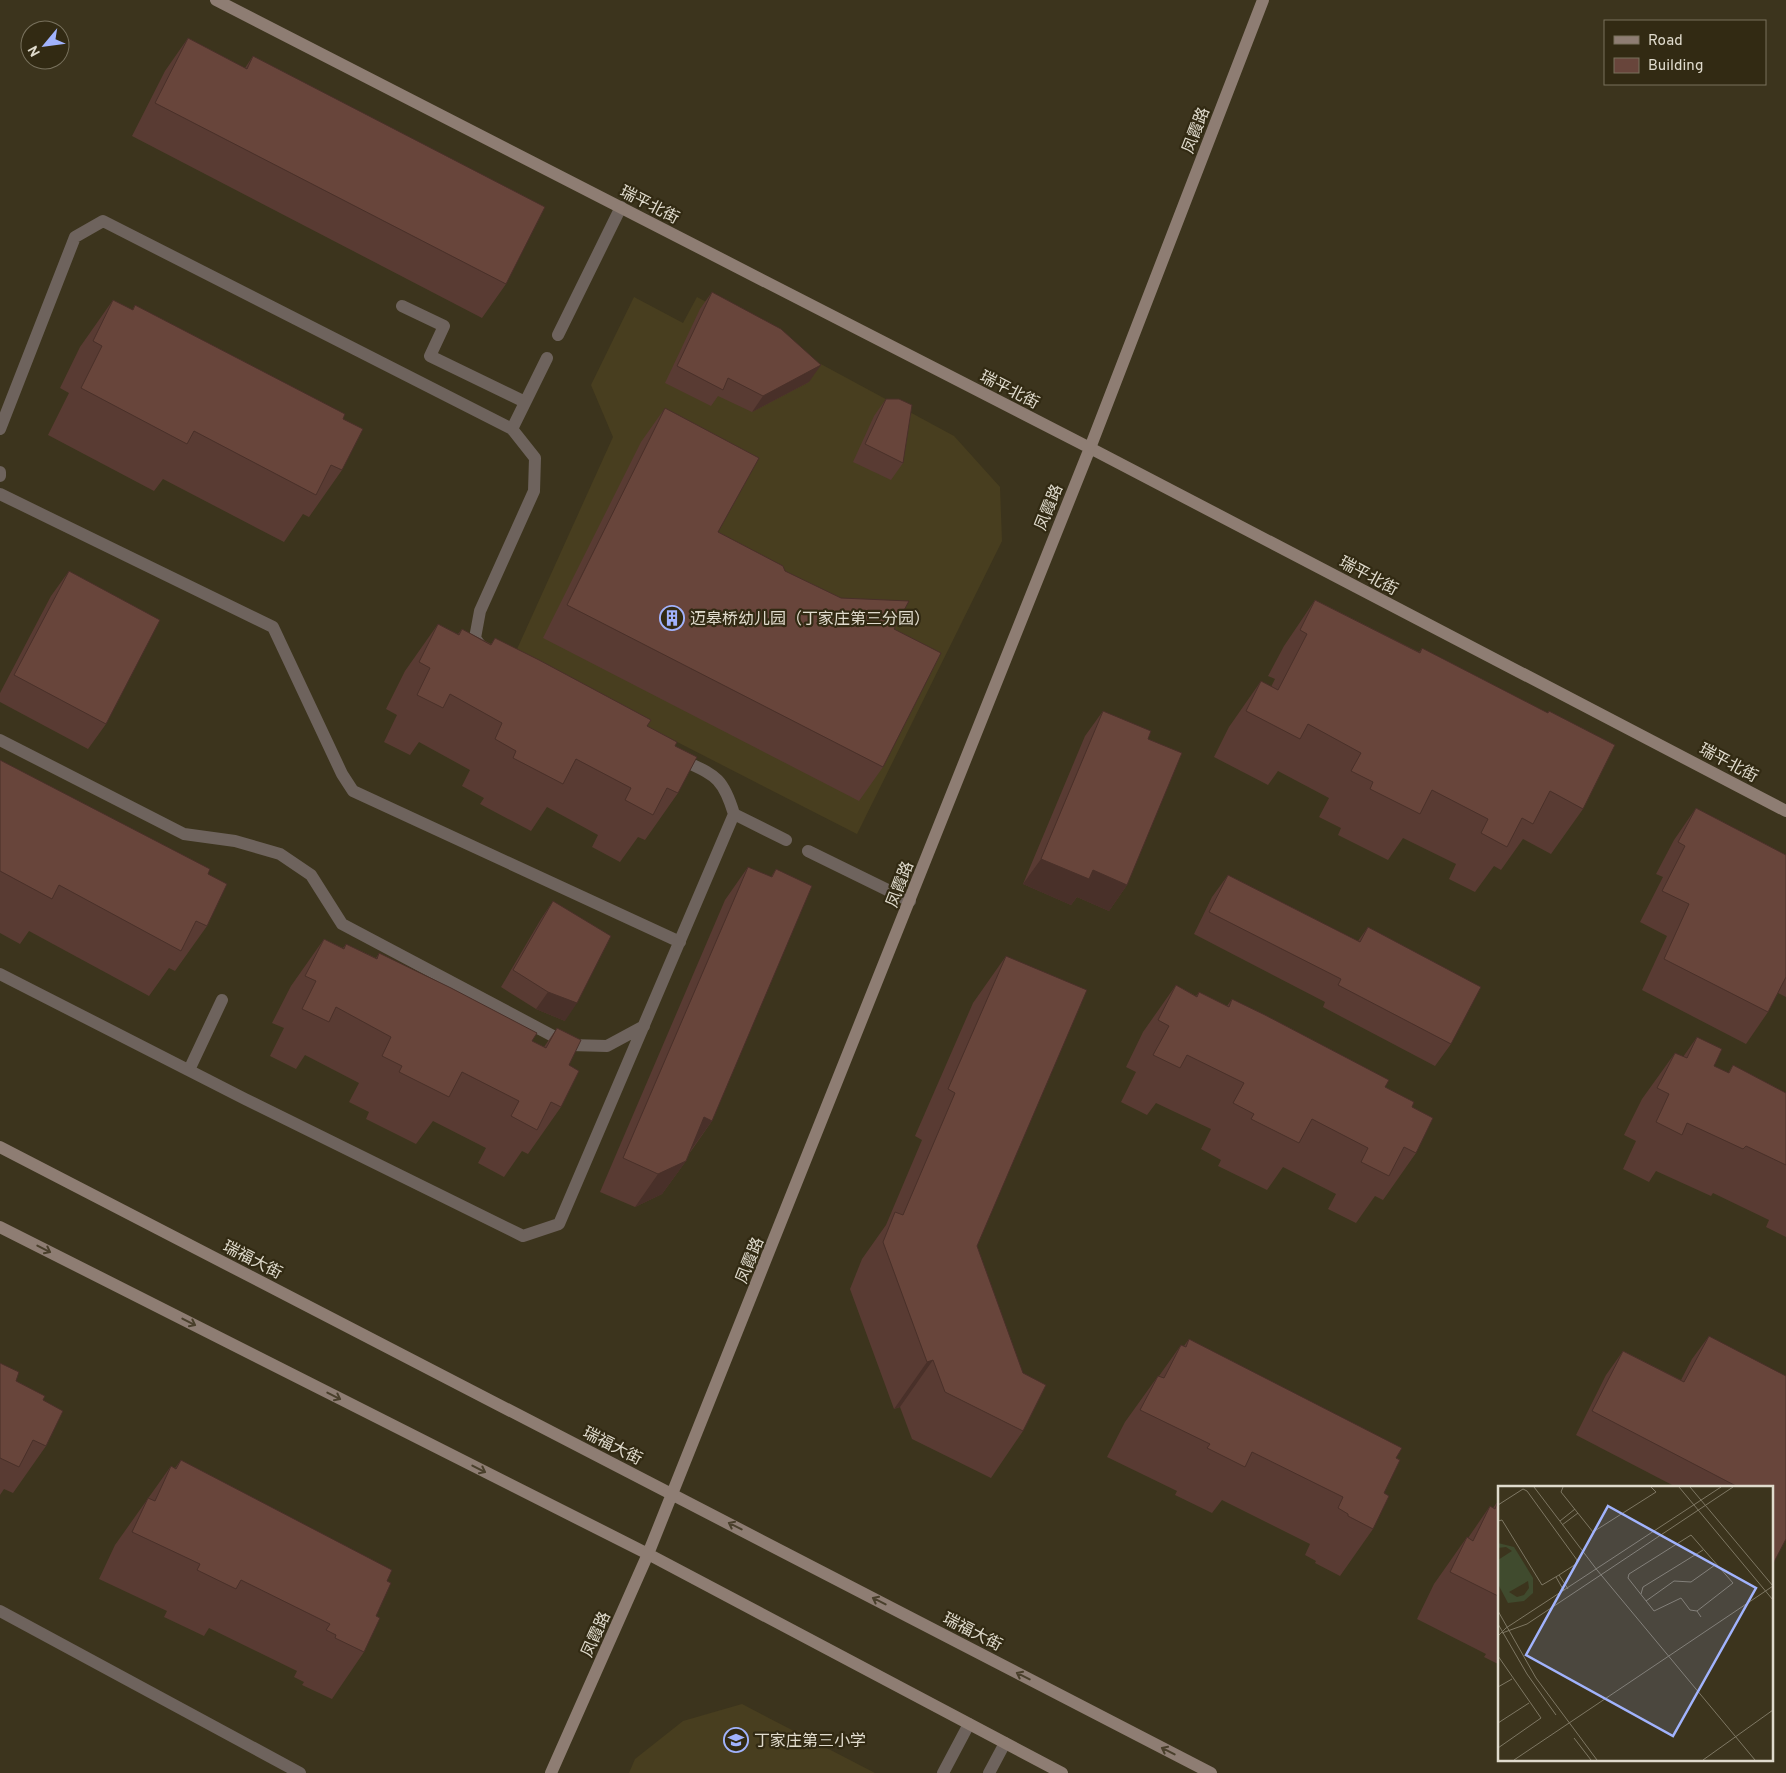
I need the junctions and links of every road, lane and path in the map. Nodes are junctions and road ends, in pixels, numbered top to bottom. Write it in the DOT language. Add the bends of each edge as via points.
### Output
graph roads {
  1 [pos="216,0"];
  2 [pos="1263,0"];
  3 [pos="621,207"];
  4 [pos="402,306"];
  5 [pos="558,335"];
  6 [pos="546,358"];
  7 [pos="525,402"];
  8 [pos="512,429"];
  9 [pos="0,430"];
  10 [pos="1090,448"];
  11 [pos="0,472"];
  12 [pos="0,476"];
  13 [pos="0,494"];
  14 [pos="490,659"];
  15 [pos="0,740"];
  16 [pos="670,754"];
  17 [pos="1786,810"];
  18 [pos="734,814"];
  19 [pos="786,840"];
  20 [pos="808,851"];
  21 [pos="910,900"];
  22 [pos="680,942"];
  23 [pos="0,974"];
  24 [pos="222,1000"];
  25 [pos="644,1026"];
  26 [pos="189,1070"];
  27 [pos="0,1147"];
  28 [pos="0,1227"];
  29 [pos="672,1494"];
  30 [pos="648,1554"];
  31 [pos="0,1610"];
  32 [pos="969,1724"];
  33 [pos="1006,1743"];
  34 [pos="300,1773"];
  35 [pos="551,1773"];
  36 [pos="943,1773"];
  37 [pos="989,1773"];
  38 [pos="1062,1773"];
  39 [pos="1211,1773"];
  1 -- 3 [label="street, 瑞平北街"];
  2 -- 10 [label="street, 凤霞路"];
  3 -- 5 [label="lane"];
  3 -- 10 [label="street, 瑞平北街"];
  4 -- 7 [label="lane" via="444,326 430,356"];
  6 -- 7 [label="lane"];
  7 -- 8 [label="lane"];
  8 -- 9 [label="lane" via="103,221 75,236"];
  8 -- 14 [label="lane" via="535,458 534,491 480,611 475,638"];
  10 -- 17 [label="street, 瑞平北街"];
  10 -- 21 [label="street, 凤霞路"];
  11 -- 12 [label="lane"];
  13 -- 22 [label="lane" via="273,627 353,791"];
  15 -- 25 [label="lane" via="184,834 235,841 280,854 311,875 342,924 570,1045 607,1046"];
  16 -- 18 [label="lane" via="714,776 727,791"];
  18 -- 19 [label="lane"];
  18 -- 22 [label="lane"];
  20 -- 21 [label="lane"];
  21 -- 29 [label="street, 凤霞路"];
  22 -- 25 [label="lane"];
  23 -- 26 [label="lane"];
  24 -- 26 [label="lane"];
  25 -- 26 [label="lane" via="559,1224 523,1236"];
  27 -- 29 [label="street, 瑞福大街"];
  28 -- 30 [label="street, one-way"];
  29 -- 30 [label="street, 凤霞路"];
  39 -- 29 [label="street, 瑞福大街, one-way"];
  30 -- 32 [label="street"];
  30 -- 35 [label="street, 凤霞路"];
  31 -- 34 [label="lane"];
  32 -- 33 [label="street"];
  32 -- 36 [label="lane"];
  33 -- 37 [label="lane"];
  33 -- 38 [label="street"];
}
